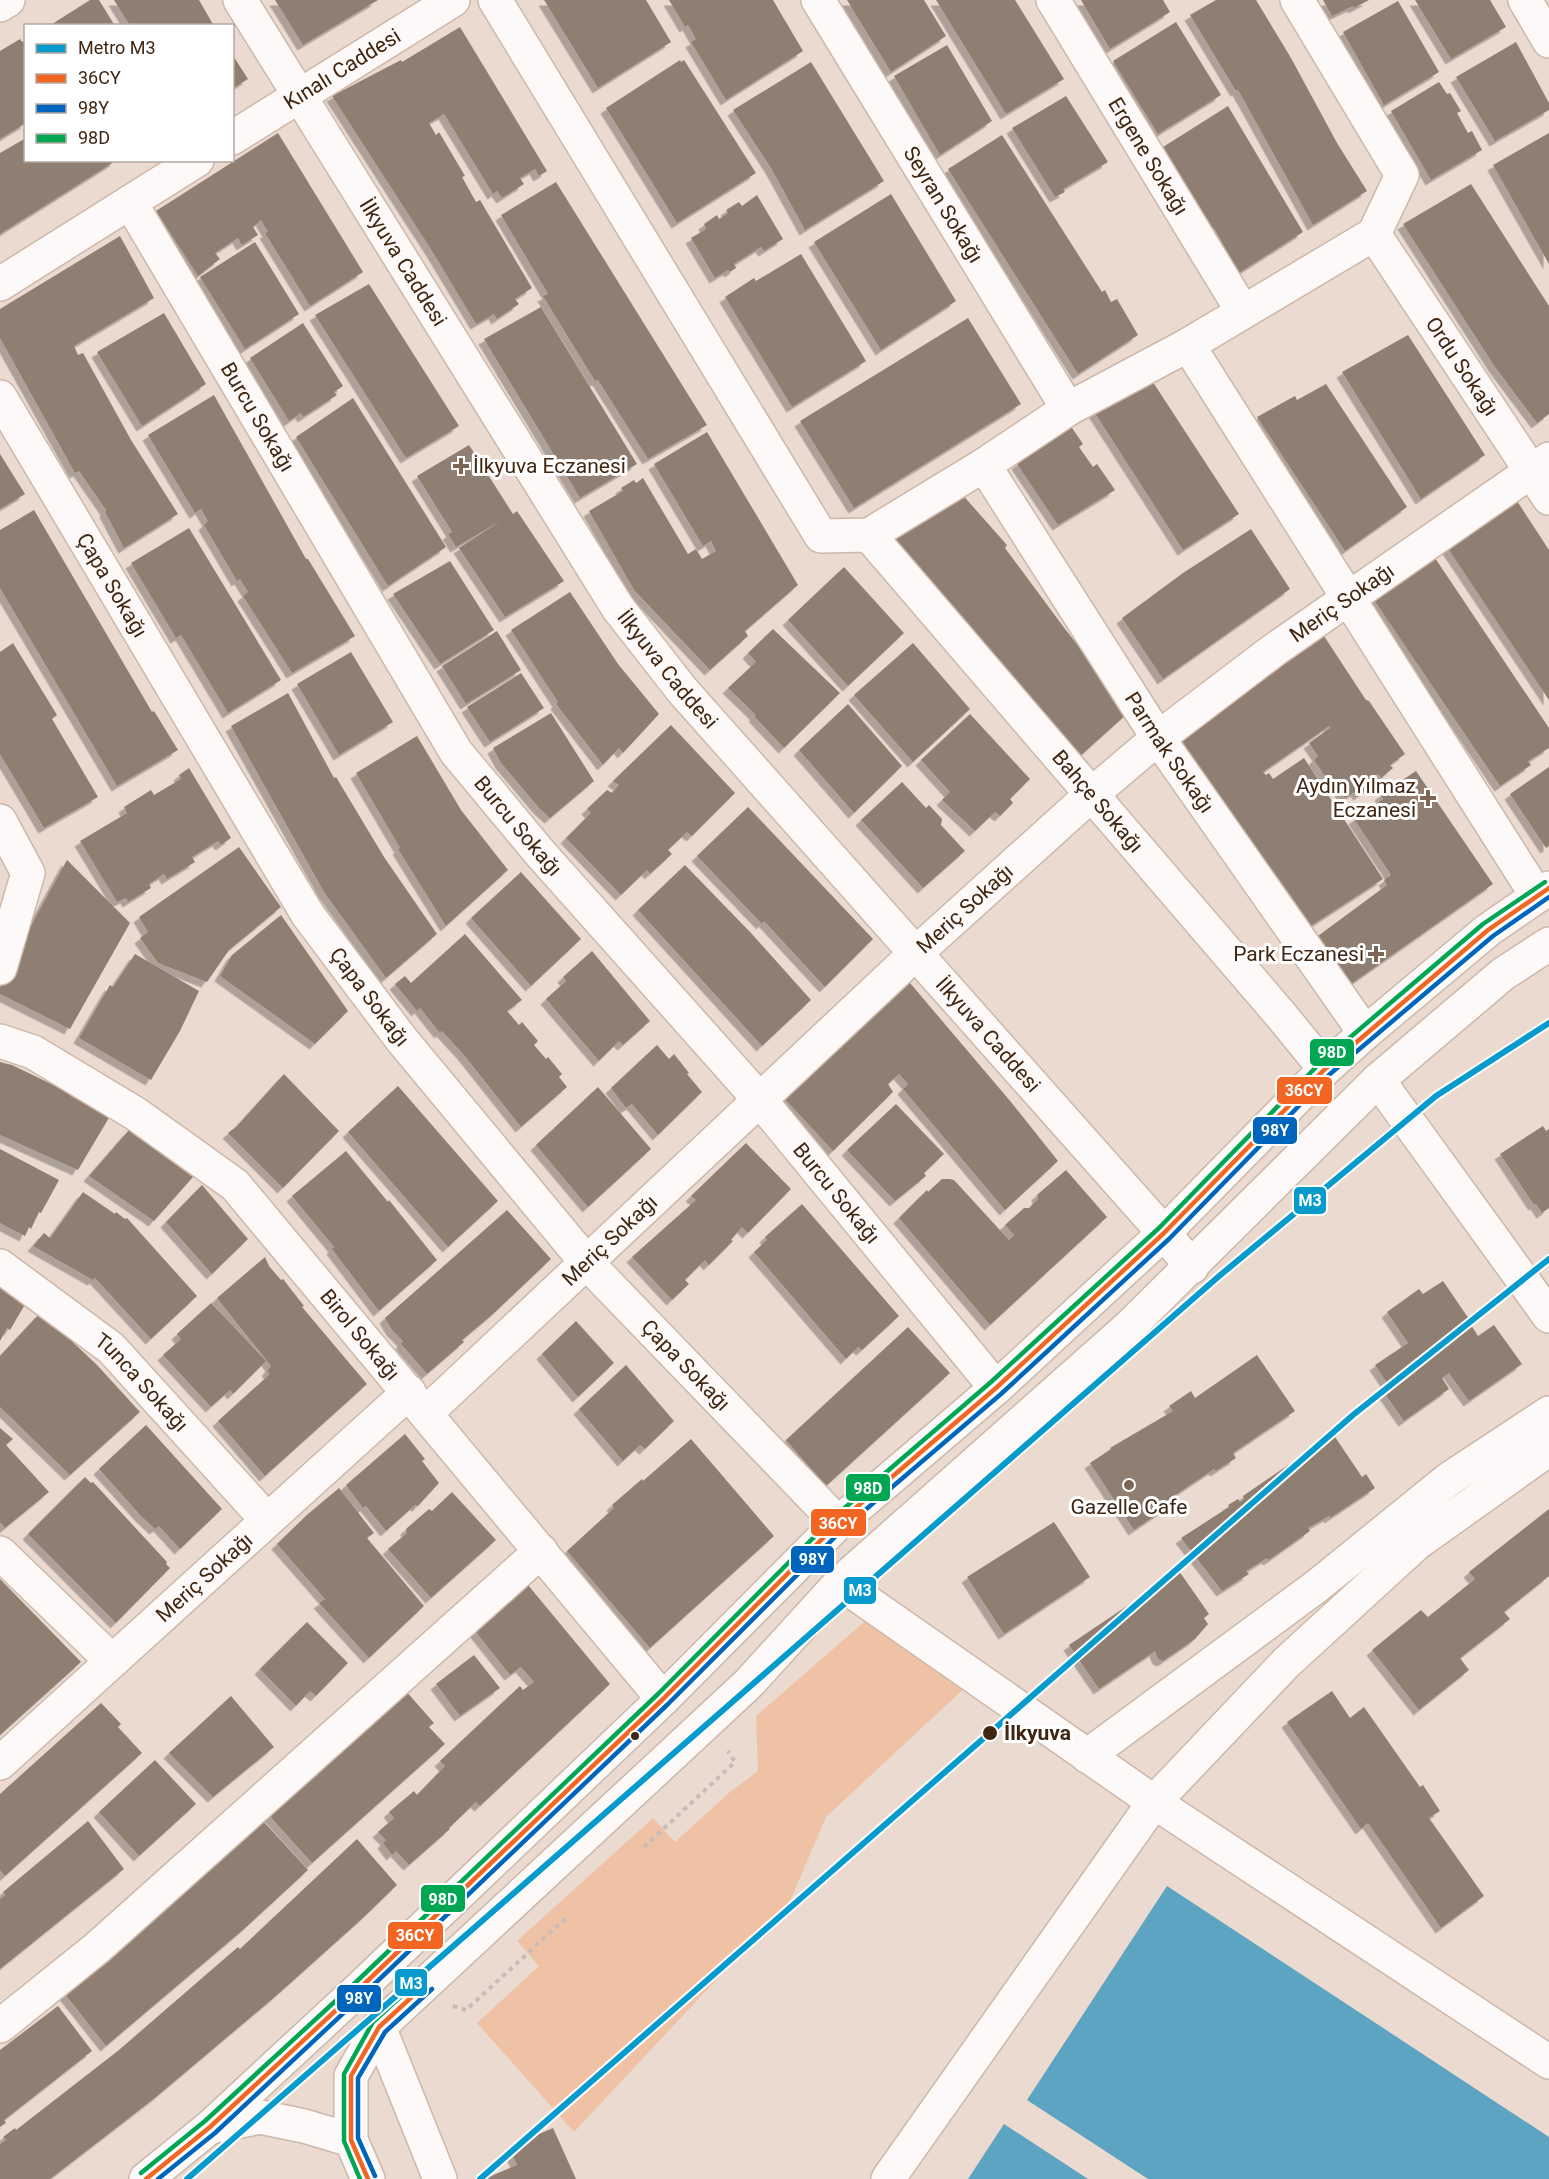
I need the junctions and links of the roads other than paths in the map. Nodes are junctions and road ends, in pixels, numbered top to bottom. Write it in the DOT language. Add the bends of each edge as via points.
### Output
graph roads {
  1 [pos="8,0"];
  2 [pos="240,0"];
  3 [pos="453,0"];
  4 [pos="495,0"];
  5 [pos="818,0"];
  6 [pos="1053,0"];
  7 [pos="1298,0"];
  8 [pos="1525,0"];
  9 [pos="0,5"];
  10 [pos="1549,41"];
  11 [pos="301,95"];
  12 [pos="234,137"];
  13 [pos="194,162"];
  14 [pos="130,202"];
  15 [pos="1374,234"];
  16 [pos="0,284"];
  17 [pos="1243,312"];
  18 [pos="1188,345"];
  19 [pos="0,397"];
  20 [pos="1068,409"];
  21 [pos="984,465"];
  22 [pos="1540,465"];
  23 [pos="1549,498"];
  24 [pos="869,535"];
  25 [pos="1349,599"];
  26 [pos="1158,738"];
  27 [pos="1092,794"];
  28 [pos="0,821"];
  29 [pos="14,867"];
  30 [pos="1543,892"];
  31 [pos="1549,944"];
  32 [pos="916,953"];
  33 [pos="0,968"];
  34 [pos="1365,1033"];
  35 [pos="0,1041"];
  36 [pos="1325,1069"];
  37 [pos="1378,1080"];
  38 [pos="760,1100"];
  39 [pos="1164,1233"];
  40 [pos="587,1263"];
  41 [pos="0,1266"];
  42 [pos="1192,1267"];
  43 [pos="1549,1316"];
  44 [pos="996,1388"];
  45 [pos="417,1402"];
  46 [pos="1549,1413"];
  47 [pos="1549,1449"];
  48 [pos="267,1520"];
  49 [pos="838,1523"];
  50 [pos="541,1551"];
  51 [pos="0,1553"];
  52 [pos="840,1583"];
  53 [pos="112,1661"];
  54 [pos="663,1699"];
  55 [pos="1087,1756"];
  56 [pos="0,1763"];
  57 [pos="1154,1802"];
  58 [pos="0,2026"];
  59 [pos="380,2026"];
  60 [pos="1549,2062"];
  61 [pos="210,2127"];
  62 [pos="351,2140"];
  63 [pos="147,2179"];
  64 [pos="368,2179"];
  65 [pos="440,2179"];
  66 [pos="888,2179"];
  1 -- 9 [label="street"];
  2 -- 11 [label="street, İlkyuva Caddesi"];
  3 -- 11 [label="street, Kınalı Caddesi"];
  4 -- 24 [label="street" via="821,536"];
  5 -- 20 [label="street, Seyran Sokağı"];
  6 -- 17 [label="street, Ergene Sokağı"];
  7 -- 15 [label="street" via="1402,175"];
  8 -- 10 [label="street"];
  11 -- 12 [label="street, Kınalı Caddesi"];
  11 -- 32 [label="street, İlkyuva Caddesi" via="618,608 682,690"];
  13 -- 14 [label="street"];
  14 -- 16 [label="street"];
  14 -- 38 [label="street, Burcu Sokağı" via="456,752 540,853"];
  15 -- 17 [label="street"];
  15 -- 22 [label="street, Ordu Sokağı"];
  17 -- 18 [label="street"];
  18 -- 20 [label="street"];
  18 -- 25 [label="street"];
  19 -- 40 [label="street, Çapa Sokağı" via="308,915 402,1041"];
  20 -- 21 [label="street"];
  21 -- 24 [label="street"];
  21 -- 26 [label="street, Parmak Sokağı"];
  22 -- 23 [label="street, Ordu Sokağı"];
  22 -- 25 [label="street, Meriç Sokağı"];
  24 -- 27 [label="street, Bahçe Sokağı"];
  25 -- 26 [label="street, Meriç Sokağı"];
  25 -- 30 [label="street"];
  26 -- 27 [label="street, Meriç Sokağı"];
  26 -- 34 [label="street, Parmak Sokağı"];
  27 -- 32 [label="street, Meriç Sokağı"];
  27 -- 36 [label="street, Bahçe Sokağı"];
  28 -- 29 [label="street"];
  29 -- 33 [label="street"];
  30 -- 34 [label="street" via="1488,930"];
  31 -- 37 [label="street" via="1503,974"];
  32 -- 38 [label="street, Meriç Sokağı"];
  32 -- 39 [label="street, İlkyuva Caddesi"];
  34 -- 36 [label="street"];
  35 -- 45 [label="street, Birol Sokağı" via="33,1052 136,1114 235,1185"];
  36 -- 39 [label="street"];
  37 -- 42 [label="street"];
  37 -- 43 [label="street"];
  38 -- 40 [label="street, Meriç Sokağı"];
  38 -- 44 [label="street, Burcu Sokağı"];
  39 -- 42 [label="street, İlkyuva Caddesi"];
  39 -- 44 [label="street"];
  40 -- 45 [label="street, Meriç Sokağı"];
  40 -- 49 [label="street, Çapa Sokağı"];
  41 -- 48 [label="street, Tunca Sokağı" via="111,1348"];
  42 -- 52 [label="street"];
  44 -- 49 [label="street"];
  45 -- 48 [label="street, Meriç Sokağı"];
  45 -- 50 [label="street, Birol Sokağı"];
  46 -- 55 [label="street" via="1449,1479 1317,1586"];
  47 -- 57 [label="street" via="1417,1543 1287,1662"];
  48 -- 53 [label="street, Meriç Sokağı"];
  49 -- 54 [label="street"];
  50 -- 54 [label="street, Birol Sokağı"];
  50 -- 58 [label="street" via="97,1948"];
  51 -- 53 [label="street"];
  52 -- 55 [label="street"];
  52 -- 59 [label="street" via="748,1684"];
  53 -- 56 [label="street, Meriç Sokağı"];
  54 -- 61 [label="street"];
  55 -- 57 [label="street"];
  57 -- 60 [label="street"];
  57 -- 66 [label="street"];
  59 -- 62 [label="street" via="351,2076"];
  59 -- 65 [label="street"];
  61 -- 62 [label="street" via="260,2117"];
  61 -- 63 [label="street"];
  62 -- 64 [label="street"];
}
